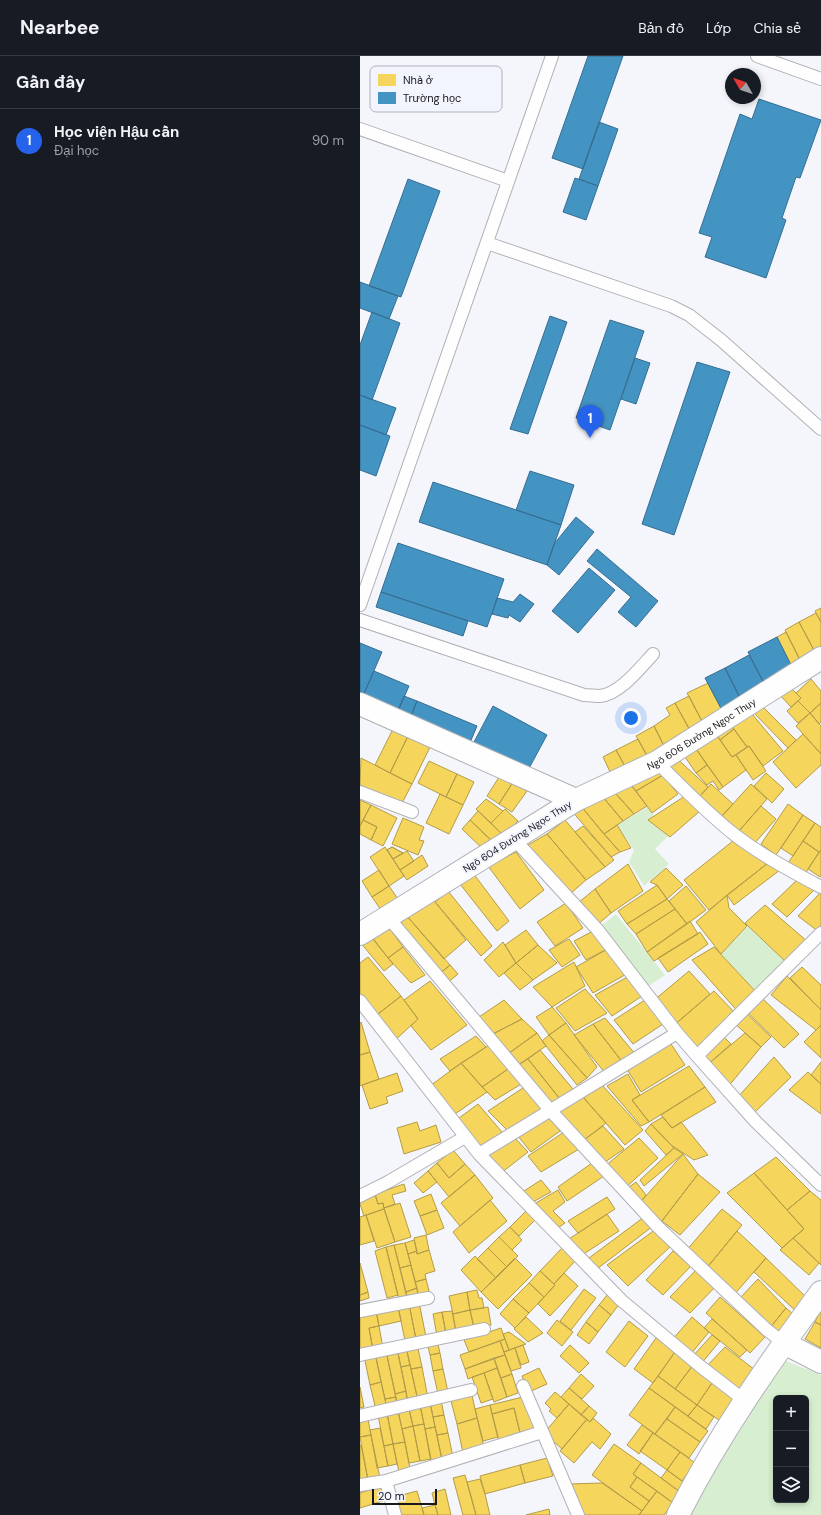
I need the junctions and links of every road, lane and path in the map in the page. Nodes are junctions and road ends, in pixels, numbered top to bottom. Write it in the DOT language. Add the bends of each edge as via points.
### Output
graph roads {
  1 [pos="552,56"];
  2 [pos="757,56"];
  3 [pos="821,78"];
  4 [pos="360,128"];
  5 [pos="508,181"];
  6 [pos="487,243"];
  7 [pos="821,429"];
  8 [pos="360,605"];
  9 [pos="360,620"];
  10 [pos="653,654"];
  11 [pos="821,658"];
  12 [pos="360,704"];
  13 [pos="657,762"];
  14 [pos="360,792"];
  15 [pos="576,800"];
  16 [pos="412,812"];
  17 [pos="514,839"];
  18 [pos="821,886"];
  19 [pos="388,917"];
  20 [pos="821,933"];
  21 [pos="360,934"];
  22 [pos="360,1001"];
  23 [pos="677,1033"];
  24 [pos="697,1056"];
  25 [pos="550,1110"];
  26 [pos="465,1137"];
  27 [pos="479,1154"];
  28 [pos="821,1185"];
  29 [pos="360,1196"];
  30 [pos="821,1292"];
  31 [pos="428,1298"];
  32 [pos="360,1311"];
  33 [pos="484,1328"];
  34 [pos="784,1343"];
  35 [pos="360,1355"];
  36 [pos="821,1362"];
  37 [pos="523,1386"];
  38 [pos="471,1390"];
  39 [pos="744,1400"];
  40 [pos="360,1416"];
  41 [pos="542,1432"];
  42 [pos="386,1481"];
  43 [pos="360,1485"];
  44 [pos="395,1515"];
  45 [pos="578,1515"];
  46 [pos="678,1515"];
  1 -- 5 [label="lane"];
  2 -- 3 [label="lane"];
  4 -- 5 [label="lane"];
  5 -- 6 [label="lane"];
  6 -- 7 [label="lane" via="671,306 689,315"];
  6 -- 8 [label="lane"];
  9 -- 10 [label="lane" via="584,695 601,696 615,690 629,680"];
  11 -- 13 [label="street, Ngõ 606 Đường Ngọc Thụy"];
  12 -- 15 [label="street, Ngõ 604 Đường Ngọc Thụy"];
  13 -- 15 [label="street, Ngõ 606 Đường Ngọc Thụy"];
  13 -- 18 [label="lane" via="688,795 735,835 787,869"];
  14 -- 16 [label="lane"];
  15 -- 17 [label="street, Ngõ 604 Đường Ngọc Thụy"];
  17 -- 19 [label="street, Ngõ 604 Đường Ngọc Thụy"];
  17 -- 23 [label="lane" via="597,929"];
  19 -- 21 [label="street, Ngõ 604 Đường Ngọc Thụy"];
  19 -- 25 [label="lane"];
  20 -- 24 [label="lane"];
  22 -- 26 [label="lane"];
  23 -- 24 [label="lane"];
  23 -- 25 [label="lane"];
  24 -- 28 [label="lane" via="756,1122"];
  25 -- 27 [label="lane"];
  25 -- 34 [label="lane" via="658,1227"];
  26 -- 27 [label="lane"];
  26 -- 29 [label="lane"];
  27 -- 39 [label="lane" via="621,1300"];
  30 -- 34 [label="street"];
  31 -- 32 [label="lane"];
  33 -- 35 [label="lane"];
  34 -- 36 [label="street"];
  34 -- 39 [label="street"];
  37 -- 41 [label="lane"];
  38 -- 40 [label="lane"];
  39 -- 46 [label="street"];
  41 -- 42 [label="lane"];
  41 -- 45 [label="lane"];
  42 -- 43 [label="lane"];
  42 -- 44 [label="lane"];
}
